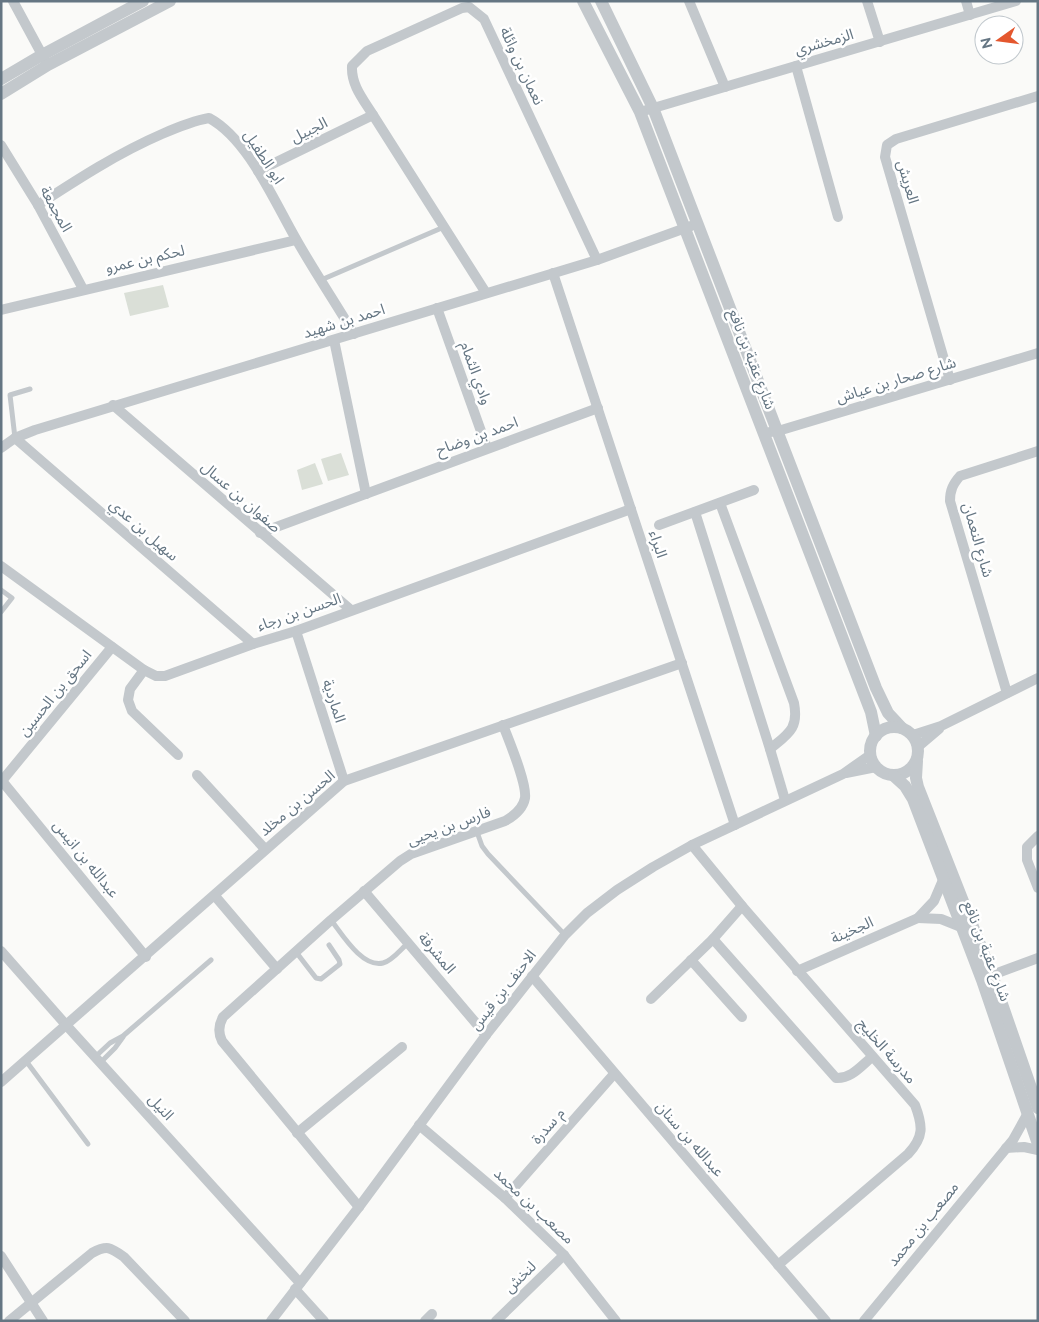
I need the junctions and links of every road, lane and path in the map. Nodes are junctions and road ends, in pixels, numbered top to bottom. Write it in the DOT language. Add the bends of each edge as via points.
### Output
graph roads {
  1 [pos="13,1"];
  2 [pos="143,1"];
  3 [pos="170,1"];
  4 [pos="582,1"];
  5 [pos="601,1"];
  6 [pos="689,1"];
  7 [pos="867,1"];
  8 [pos="966,1"];
  9 [pos="1016,1"];
  10 [pos="468,4"];
  11 [pos="970,15"];
  12 [pos="880,42"];
  13 [pos="45,60"];
  14 [pos="796,66"];
  15 [pos="1,79"];
  16 [pos="725,88"];
  17 [pos="1,94"];
  18 [pos="1038,96"];
  19 [pos="646,110"];
  20 [pos="373,115"];
  21 [pos="1,144"];
  22 [pos="258,171"];
  23 [pos="38,205"];
  24 [pos="838,217"];
  25 [pos="691,226"];
  26 [pos="444,227"];
  27 [pos="296,240"];
  28 [pos="597,260"];
  29 [pos="553,272"];
  30 [pos="321,280"];
  31 [pos="83,289"];
  32 [pos="486,292"];
  33 [pos="437,308"];
  34 [pos="1,310"];
  35 [pos="354,334"];
  36 [pos="334,340"];
  37 [pos="1038,353"];
  38 [pos="950,380"];
  39 [pos="30,389"];
  40 [pos="113,405"];
  41 [pos="598,408"];
  42 [pos="762,430"];
  43 [pos="778,431"];
  44 [pos="15,438"];
  45 [pos="1,448"];
  46 [pos="487,448"];
  47 [pos="1038,451"];
  48 [pos="754,490"];
  49 [pos="366,494"];
  50 [pos="720,502"];
  51 [pos="631,509"];
  52 [pos="695,512"];
  53 [pos="659,525"];
  54 [pos="260,533"];
  55 [pos="1,566"];
  56 [pos="1,590"];
  57 [pos="352,610"];
  58 [pos="1,612"];
  59 [pos="296,631"];
  60 [pos="254,644"];
  61 [pos="112,647"];
  62 [pos="682,663"];
  63 [pos="144,670"];
  64 [pos="1038,678"];
  65 [pos="1007,693"];
  66 [pos="503,725"];
  67 [pos="876,736"];
  68 [pos="911,736"];
  69 [pos="770,749"];
  70 [pos="178,755"];
  71 [pos="870,755"];
  72 [pos="917,761"];
  73 [pos="876,767"];
  74 [pos="843,774"];
  75 [pos="197,775"];
  76 [pos="894,776"];
  77 [pos="2,781"];
  78 [pos="344,781"];
  79 [pos="785,800"];
  80 [pos="735,824"];
  81 [pos="477,832"];
  82 [pos="1038,836"];
  83 [pos="692,845"];
  84 [pos="265,849"];
  85 [pos="943,880"];
  86 [pos="1038,888"];
  87 [pos="364,891"];
  88 [pos="214,896"];
  89 [pos="742,906"];
  90 [pos="918,918"];
  91 [pos="331,920"];
  92 [pos="962,928"];
  93 [pos="564,935"];
  94 [pos="713,939"];
  95 [pos="408,943"];
  96 [pos="329,945"];
  97 [pos="1,951"];
  98 [pos="296,952"];
  99 [pos="146,957"];
  100 [pos="1038,958"];
  101 [pos="211,960"];
  102 [pos="691,960"];
  103 [pos="277,969"];
  104 [pos="797,971"];
  105 [pos="992,975"];
  106 [pos="532,976"];
  107 [pos="651,999"];
  108 [pos="742,1017"];
  109 [pos="67,1026"];
  110 [pos="486,1035"];
  111 [pos="402,1047"];
  112 [pos="872,1056"];
  113 [pos="98,1060"];
  114 [pos="26,1061"];
  115 [pos="614,1074"];
  116 [pos="1,1082"];
  117 [pos="1033,1111"];
  118 [pos="419,1125"];
  119 [pos="298,1132"];
  120 [pos="88,1144"];
  121 [pos="1038,1144"];
  122 [pos="1006,1148"];
  123 [pos="1038,1150"];
  124 [pos="505,1198"];
  125 [pos="359,1207"];
  126 [pos="564,1255"];
  127 [pos="1,1256"];
  128 [pos="778,1265"];
  129 [pos="298,1286"];
  130 [pos="31,1303"];
  131 [pos="9,1321"];
  132 [pos="44,1321"];
  133 [pos="186,1321"];
  134 [pos="271,1321"];
  135 [pos="324,1321"];
  136 [pos="496,1321"];
  137 [pos="616,1321"];
  138 [pos="826,1321"];
  139 [pos="864,1321"];
  1 -- 13 [label="street"];
  2 -- 13 [label="street"];
  3 -- 13 [label="street"];
  4 -- 19 [label="street, شارع عقبة بن نافع"];
  5 -- 19 [label="street, شارع عقبة بن نافع"];
  6 -- 16 [label="street"];
  7 -- 12 [label="street"];
  8 -- 11 [label="street"];
  9 -- 11 [label="street, الزمخشري"];
  10 -- 20 [label="street, نعمان بن وائلة" via="367,51 352,66 351,77"];
  10 -- 28 [label="street, نعمان بن وائلة" via="484,19"];
  11 -- 12 [label="street, الزمخشري"];
  12 -- 14 [label="street, الزمخشري"];
  13 -- 15 [label="street"];
  13 -- 17 [label="street"];
  14 -- 16 [label="street, الزمخشري"];
  14 -- 24 [label="street"];
  16 -- 19 [label="street, الزمخشري"];
  18 -- 38 [label="street, العريش" via="896,139 887,146 885,157"];
  19 -- 25 [label="street, شارع عقبة بن نافع"];
  20 -- 22 [label="street, الجبيل"];
  20 -- 26 [label="street, نعمان بن وائلة"];
  21 -- 23 [label="street, المجمعة"];
  22 -- 23 [label="street, ابو الطفيل" via="232,134 209,118 134,146"];
  22 -- 27 [label="street, ابو الطفيل"];
  23 -- 31 [label="street, المجمعة"];
  25 -- 28 [label="street, احمد بن شهيد"];
  25 -- 42 [label="street, شارع عقبة بن نافع"];
  25 -- 43 [label="street, شارع عقبة بن نافع"];
  26 -- 30 [label="lane"];
  26 -- 32 [label="street, نعمان بن وائلة"];
  27 -- 30 [label="street, ابو الطفيل"];
  27 -- 31 [label="street, لحكم بن عمرو"];
  28 -- 29 [label="street, احمد بن شهيد"];
  29 -- 32 [label="street, احمد بن شهيد"];
  29 -- 41 [label="street, البراء"];
  30 -- 35 [label="street, ابو الطفيل"];
  31 -- 34 [label="street, لحكم بن عمرو"];
  32 -- 33 [label="street, احمد بن شهيد"];
  33 -- 35 [label="street, احمد بن شهيد"];
  33 -- 46 [label="street, وادي الثمام"];
  35 -- 36 [label="street, احمد بن شهيد"];
  36 -- 40 [label="street, احمد بن شهيد"];
  36 -- 49 [label="street"];
  37 -- 38 [label="street, شارع صحار بن عياش"];
  38 -- 43 [label="street, شارع صحار بن عياش"];
  39 -- 44 [label="lane" via="10,395"];
  40 -- 44 [label="street, احمد بن شهيد"];
  40 -- 54 [label="street, صفوان بن عسال"];
  41 -- 46 [label="street, احمد بن وضاح"];
  41 -- 51 [label="street, البراء"];
  42 -- 43 [label="street, شارع صحار بن عياش"];
  42 -- 67 [label="street, شارع عقبة بن نافع" via="871,712"];
  43 -- 68 [label="street, شارع عقبة بن نافع" via="876,688 888,713"];
  44 -- 45 [label="street, احمد بن شهيد"];
  44 -- 60 [label="street, سهيل بن عدي"];
  46 -- 49 [label="street, احمد بن وضاح"];
  47 -- 65 [label="street, شارع النعمان" via="960,476 950,492"];
  48 -- 50 [label="street"];
  49 -- 54 [label="street, احمد بن وضاح"];
  50 -- 52 [label="street"];
  50 -- 69 [label="street" via="794,703 796,721 792,731"];
  51 -- 57 [label="street, الحسن بن رجاء"];
  51 -- 62 [label="street, البراء"];
  52 -- 53 [label="street"];
  52 -- 69 [label="street"];
  54 -- 57 [label="street, صفوان بن عسال"];
  55 -- 61 [label="street, الحسن بن رجاء"];
  56 -- 58 [label="lane" via="12,598"];
  57 -- 59 [label="street, الحسن بن رجاء"];
  59 -- 60 [label="street, الحسن بن رجاء"];
  59 -- 78 [label="street, الماردية"];
  60 -- 63 [label="street, الحسن بن رجاء" via="166,676 156,676"];
  61 -- 63 [label="street, الحسن بن رجاء"];
  61 -- 77 [label="street, اسحق بن الحسين"];
  62 -- 66 [label="street, الحسن بن مخلد"];
  62 -- 80 [label="street, البراء"];
  63 -- 70 [label="street" via="130,690 128,700 132,711"];
  64 -- 65 [label="street"];
  65 -- 68 [label="street" via="941,726"];
  66 -- 78 [label="street, الحسن بن مخلد"];
  66 -- 81 [label="street, فارس بن يحيى" via="524,786 525,798 515,816"];
  67 -- 68 [label="street" via="892,727"];
  67 -- 71 [label="street"];
  68 -- 72 [label="street"];
  69 -- 79 [label="street"];
  71 -- 73 [label="street"];
  71 -- 74 [label="street, الاحنف بن قيس"];
  72 -- 76 [label="street" via="904,775"];
  72 -- 105 [label="street, شارع عقبة بن نافع" via="918,787"];
  73 -- 74 [label="street, الاحنف بن قيس"];
  73 -- 76 [label="street" via="884,774"];
  74 -- 79 [label="street, الاحنف بن قيس"];
  75 -- 84 [label="street"];
  76 -- 85 [label="street, شارع عقبة بن نافع" via="906,786 913,799"];
  77 -- 99 [label="street, عبدالله بن انيس"];
  78 -- 84 [label="street, الحسن بن مخلد"];
  79 -- 80 [label="street, الاحنف بن قيس"];
  80 -- 83 [label="street, الاحنف بن قيس"];
  81 -- 87 [label="street, فارس بن يحيى" via="411,854"];
  81 -- 93 [label="lane" via="488,854"];
  82 -- 86 [label="street" via="1027,847 1027,860"];
  83 -- 89 [label="street, مدرسة الخليج"];
  83 -- 93 [label="street, الاحنف بن قيس" via="617,890"];
  84 -- 88 [label="street, الحسن بن مخلد"];
  85 -- 90 [label="street, الجخينة" via="934,901"];
  85 -- 92 [label="street, شارع عقبة بن نافع"];
  87 -- 91 [label="street, فارس بن يحيى"];
  87 -- 95 [label="street, المشرفة"];
  88 -- 99 [label="street, الحسن بن مخلد"];
  88 -- 103 [label="street"];
  89 -- 94 [label="street"];
  89 -- 104 [label="street, مدرسة الخليج"];
  90 -- 92 [label="street, الجخينة" via="941,919"];
  90 -- 104 [label="street, الجخينة"];
  91 -- 95 [label="lane" via="354,949 374,964 385,963"];
  91 -- 98 [label="street, فارس بن يحيى"];
  92 -- 117 [label="street, شارع عقبة بن نافع"];
  93 -- 106 [label="street, الاحنف بن قيس"];
  94 -- 102 [label="street"];
  94 -- 112 [label="street" via="836,1078 849,1076"];
  95 -- 110 [label="street, المشرفة"];
  96 -- 98 [label="lane" via="340,964 321,978 316,978"];
  97 -- 109 [label="street, النيل"];
  98 -- 103 [label="street, فارس بن يحيى"];
  99 -- 109 [label="street, الحسن بن مخلد"];
  100 -- 105 [label="street"];
  101 -- 113 [label="lane" via="110,1044"];
  102 -- 107 [label="street"];
  102 -- 108 [label="street"];
  103 -- 119 [label="street, فارس بن يحيى" via="223,1017 220,1036"];
  104 -- 112 [label="street, مدرسة الخليج"];
  105 -- 117 [label="street, شارع عقبة بن نافع"];
  106 -- 110 [label="street, الاحنف بن قيس"];
  106 -- 115 [label="street, عبدالله بن سنان"];
  109 -- 113 [label="street, النيل"];
  109 -- 114 [label="street, الحسن بن مخلد"];
  110 -- 118 [label="street, الاحنف بن قيس"];
  111 -- 119 [label="street"];
  112 -- 128 [label="street, مدرسة الخليج" via="915,1105 920,1118 918,1144"];
  113 -- 129 [label="street, النيل"];
  114 -- 116 [label="street, الحسن بن مخلد"];
  114 -- 120 [label="lane"];
  115 -- 124 [label="street, م سدرة"];
  115 -- 128 [label="street, عبدالله بن سنان"];
  117 -- 121 [label="street, شارع عقبة بن نافع"];
  117 -- 122 [label="street, مصعب بن محمد"];
  118 -- 124 [label="street, مصعب بن محمد"];
  118 -- 125 [label="street, الاحنف بن قيس"];
  119 -- 125 [label="street, فارس بن يحيى"];
  122 -- 123 [label="street"];
  122 -- 139 [label="street, مصعب بن محمد"];
  124 -- 126 [label="street, مصعب بن محمد"];
  125 -- 129 [label="street, الاحنف بن قيس"];
  126 -- 136 [label="street, لنخش"];
  126 -- 137 [label="street, مصعب بن محمد"];
  127 -- 130 [label="street"];
  128 -- 138 [label="street, عبدالله بن سنان"];
  129 -- 134 [label="street, الاحنف بن قيس"];
  129 -- 135 [label="street, النيل"];
  130 -- 131 [label="street"];
  130 -- 132 [label="street"];
  130 -- 133 [label="street" via="103,1247 114,1249 124,1257"];
}
